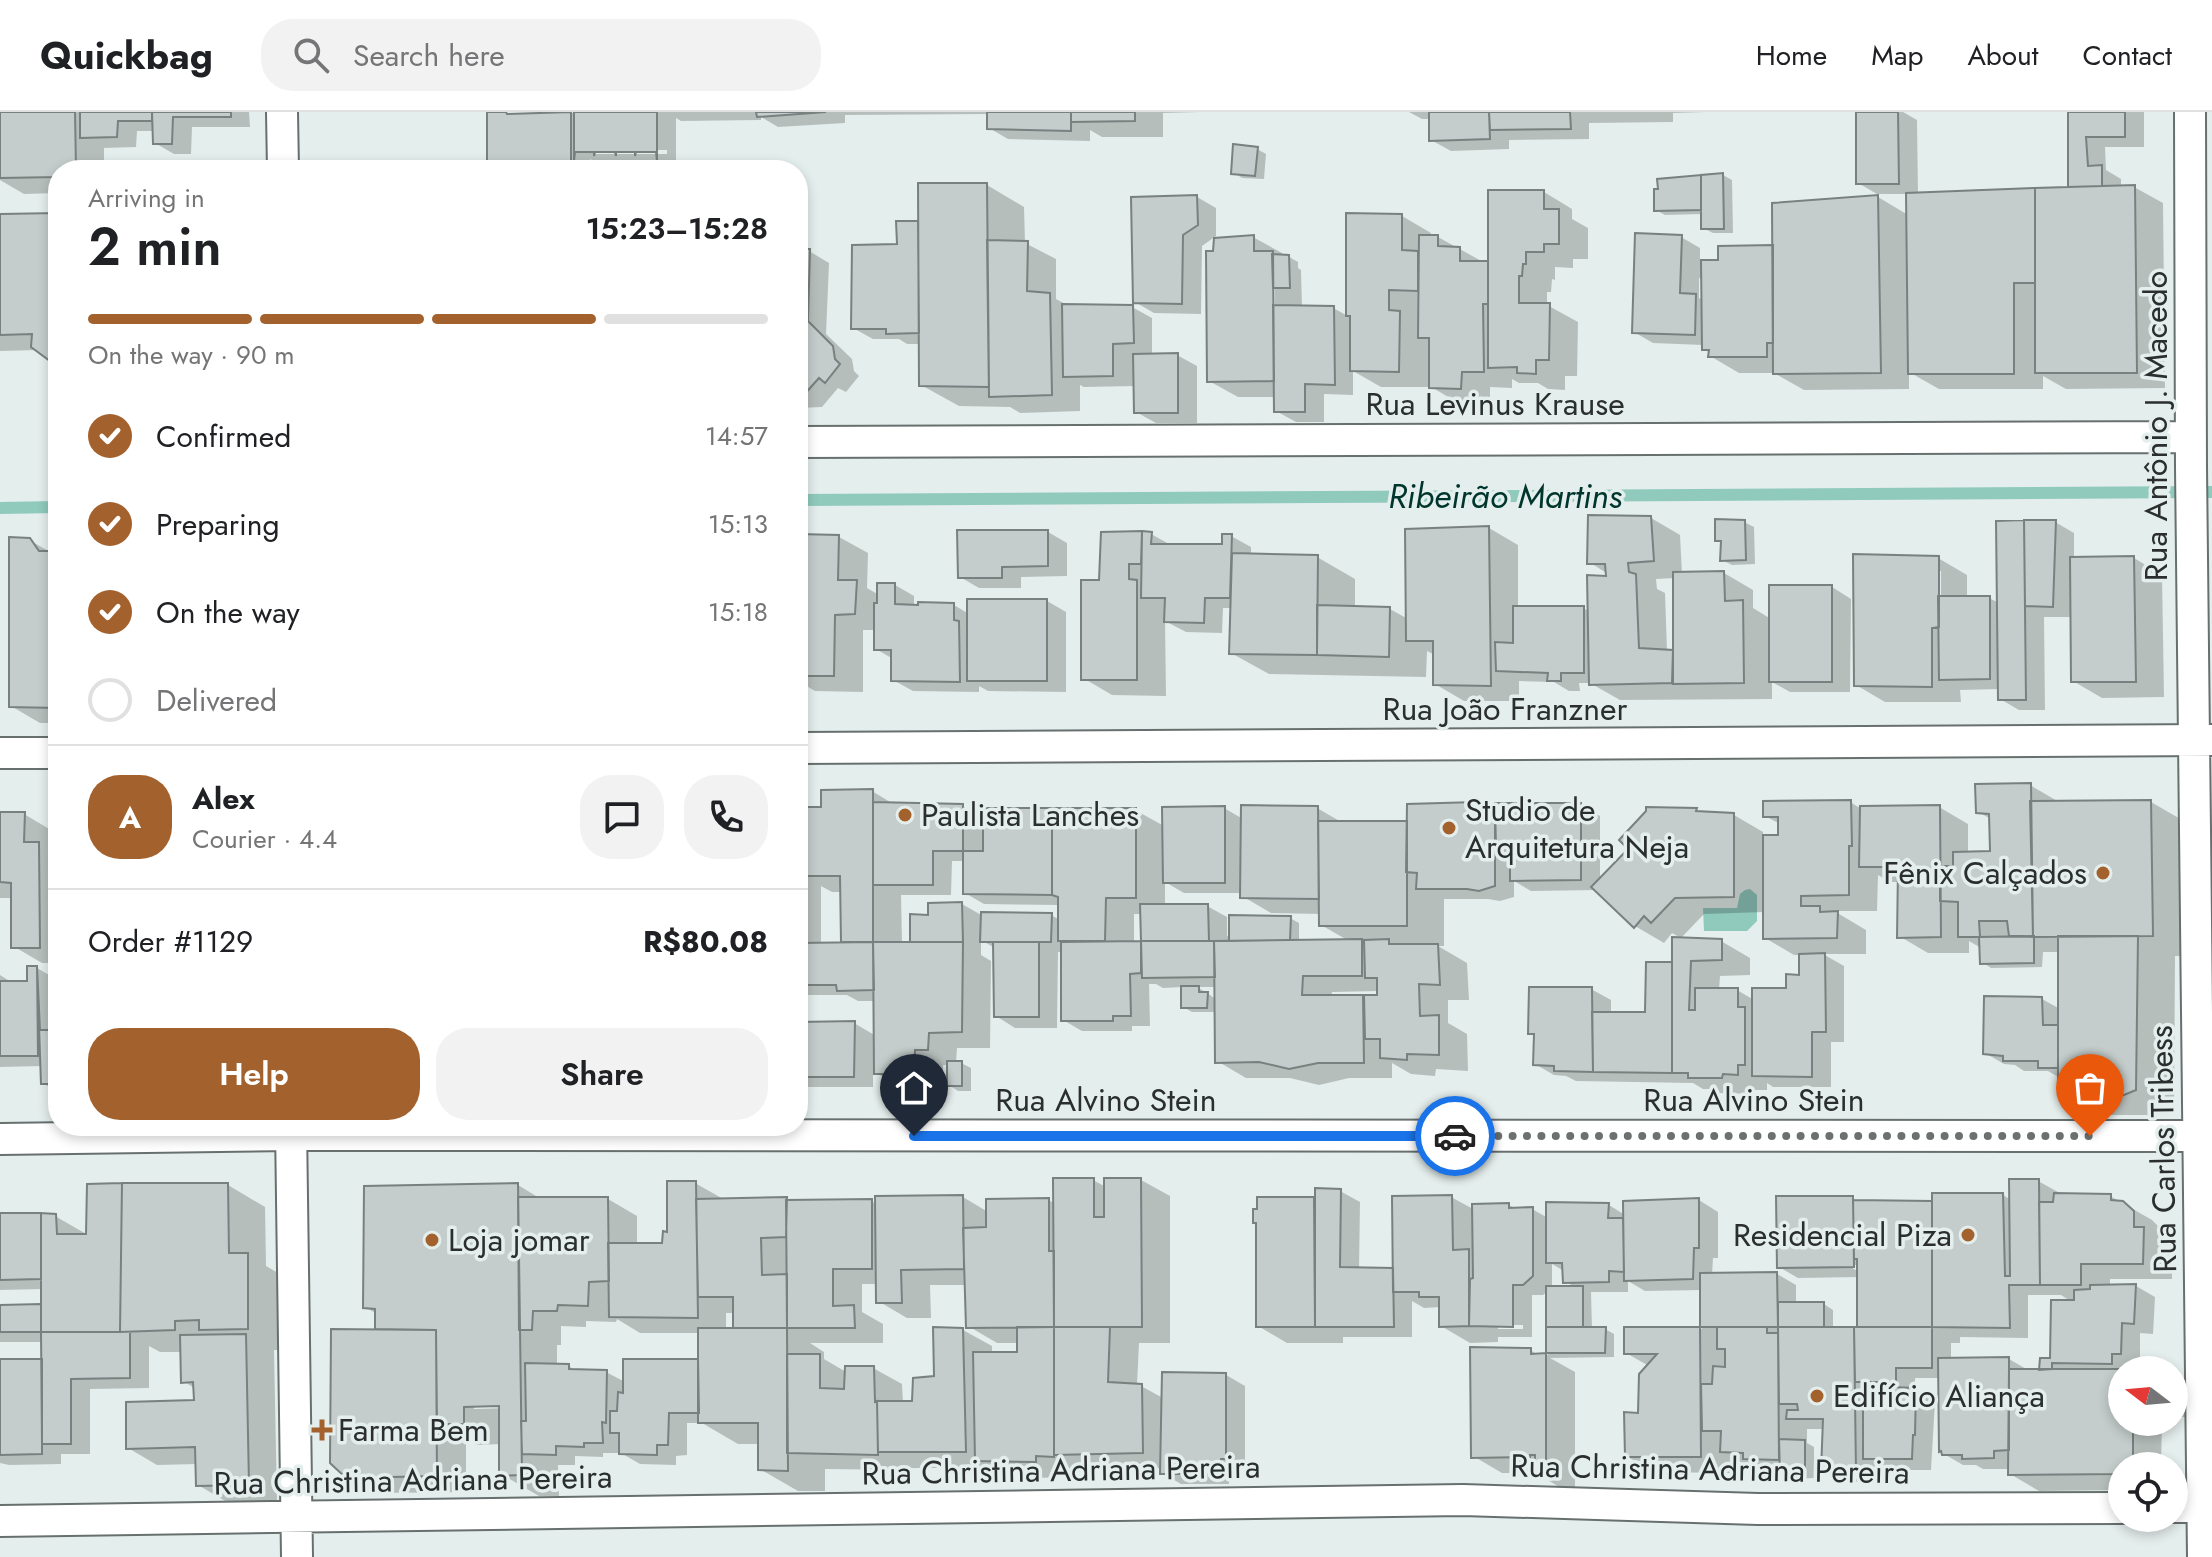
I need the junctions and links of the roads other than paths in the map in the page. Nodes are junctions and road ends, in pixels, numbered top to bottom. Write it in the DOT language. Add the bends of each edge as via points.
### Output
graph roads {
  1 [pos="282,112"];
  2 [pos="2190,112"];
  3 [pos="283,160"];
  4 [pos="808,442"];
  5 [pos="2191,452"];
  6 [pos="2203,740"];
  7 [pos="808,748"];
  8 [pos="0,753"];
  9 [pos="48,753"];
  10 [pos="808,1132"];
  11 [pos="109,1136"];
  12 [pos="291,1136"];
  13 [pos="2205,1136"];
  14 [pos="0,1139"];
  15 [pos="2189,1507"];
  16 [pos="2108,1508"];
  17 [pos="297,1518"];
  18 [pos="0,1521"];
  19 [pos="297,1557"];
  20 [pos="2203,1557"];
  1 -- 3 [label="street"];
  2 -- 5 [label="street, Rua Antônio J. Macedo"];
  4 -- 5 [label="street, Rua Levinus Krause"];
  5 -- 6 [label="street, Rua Antônio J. Macedo"];
  6 -- 7 [label="street, Rua João Franzner"];
  6 -- 13 [label="street, Rua Carlos Tribess"];
  8 -- 9 [label="street"];
  10 -- 13 [label="street, Rua Alvino Stein"];
  11 -- 14 [label="street, Rua Alvino Stein"];
  12 -- 17 [label="street"];
  13 -- 15 [label="street, Rua Carlos Tribess"];
  15 -- 20 [label="street, Rua Carlos Tribess"];
  16 -- 17 [label="street, Rua Christina Adriana Pereira" via="1758,1509 1463,1500"];
  17 -- 18 [label="street, Rua Christina Adriana Pereira"];
  17 -- 19 [label="street"];
}
